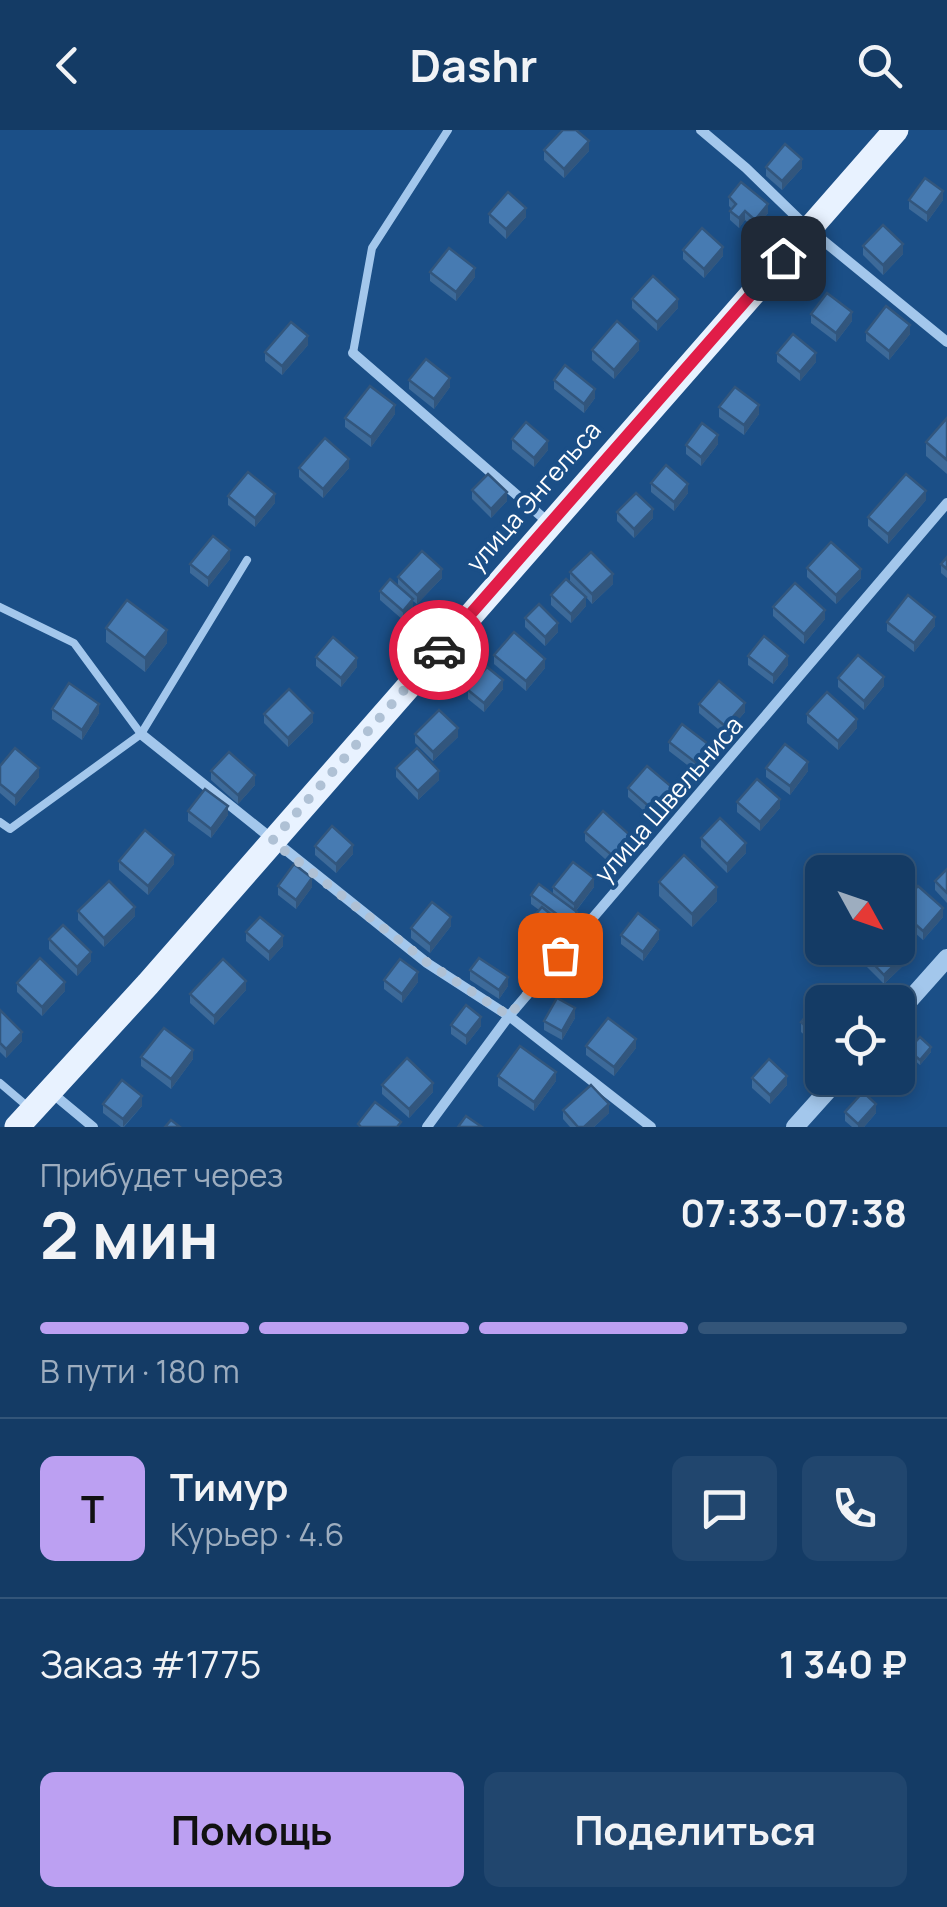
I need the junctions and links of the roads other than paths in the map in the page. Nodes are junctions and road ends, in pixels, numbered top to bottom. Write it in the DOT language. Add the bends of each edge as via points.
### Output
graph roads {
  1 [pos="448,130"];
  2 [pos="701,130"];
  3 [pos="896,130"];
  4 [pos="809,229"];
  5 [pos="947,342"];
  6 [pos="354,353"];
  7 [pos="947,503"];
  8 [pos="549,523"];
  9 [pos="247,560"];
  10 [pos="0,607"];
  11 [pos="141,734"];
  12 [pos="0,822"];
  13 [pos="272,841"];
  14 [pos="947,958"];
  15 [pos="915,994"];
  16 [pos="509,1016"];
  17 [pos="0,1084"];
  18 [pos="52,1093"];
  19 [pos="823,1095"];
  20 [pos="26,1120"];
  21 [pos="94,1127"];
  22 [pos="427,1127"];
  23 [pos="651,1127"];
  24 [pos="794,1127"];
  1 -- 6 [label="lane" via="372,248"];
  2 -- 4 [label="street"];
  3 -- 4 [label="main road, улица Энгельса"];
  4 -- 5 [label="street"];
  4 -- 8 [label="main road, улица Энгельса"];
  6 -- 8 [label="street"];
  7 -- 16 [label="street, улица Швельниса"];
  8 -- 13 [label="main road, улица Энгельса"];
  9 -- 11 [label="lane"];
  10 -- 11 [label="lane" via="74,643"];
  11 -- 12 [label="lane" via="10,829"];
  11 -- 13 [label="street"];
  13 -- 16 [label="street" via="428,963"];
  13 -- 18 [label="main road, улица Энгельса"];
  14 -- 15 [label="street"];
  16 -- 22 [label="street, улица Швельниса"];
  16 -- 23 [label="street"];
  17 -- 20 [label="lane"];
  18 -- 20 [label="main road, улица Энгельса"];
  18 -- 21 [label="street"];
  19 -- 24 [label="street"];
}
